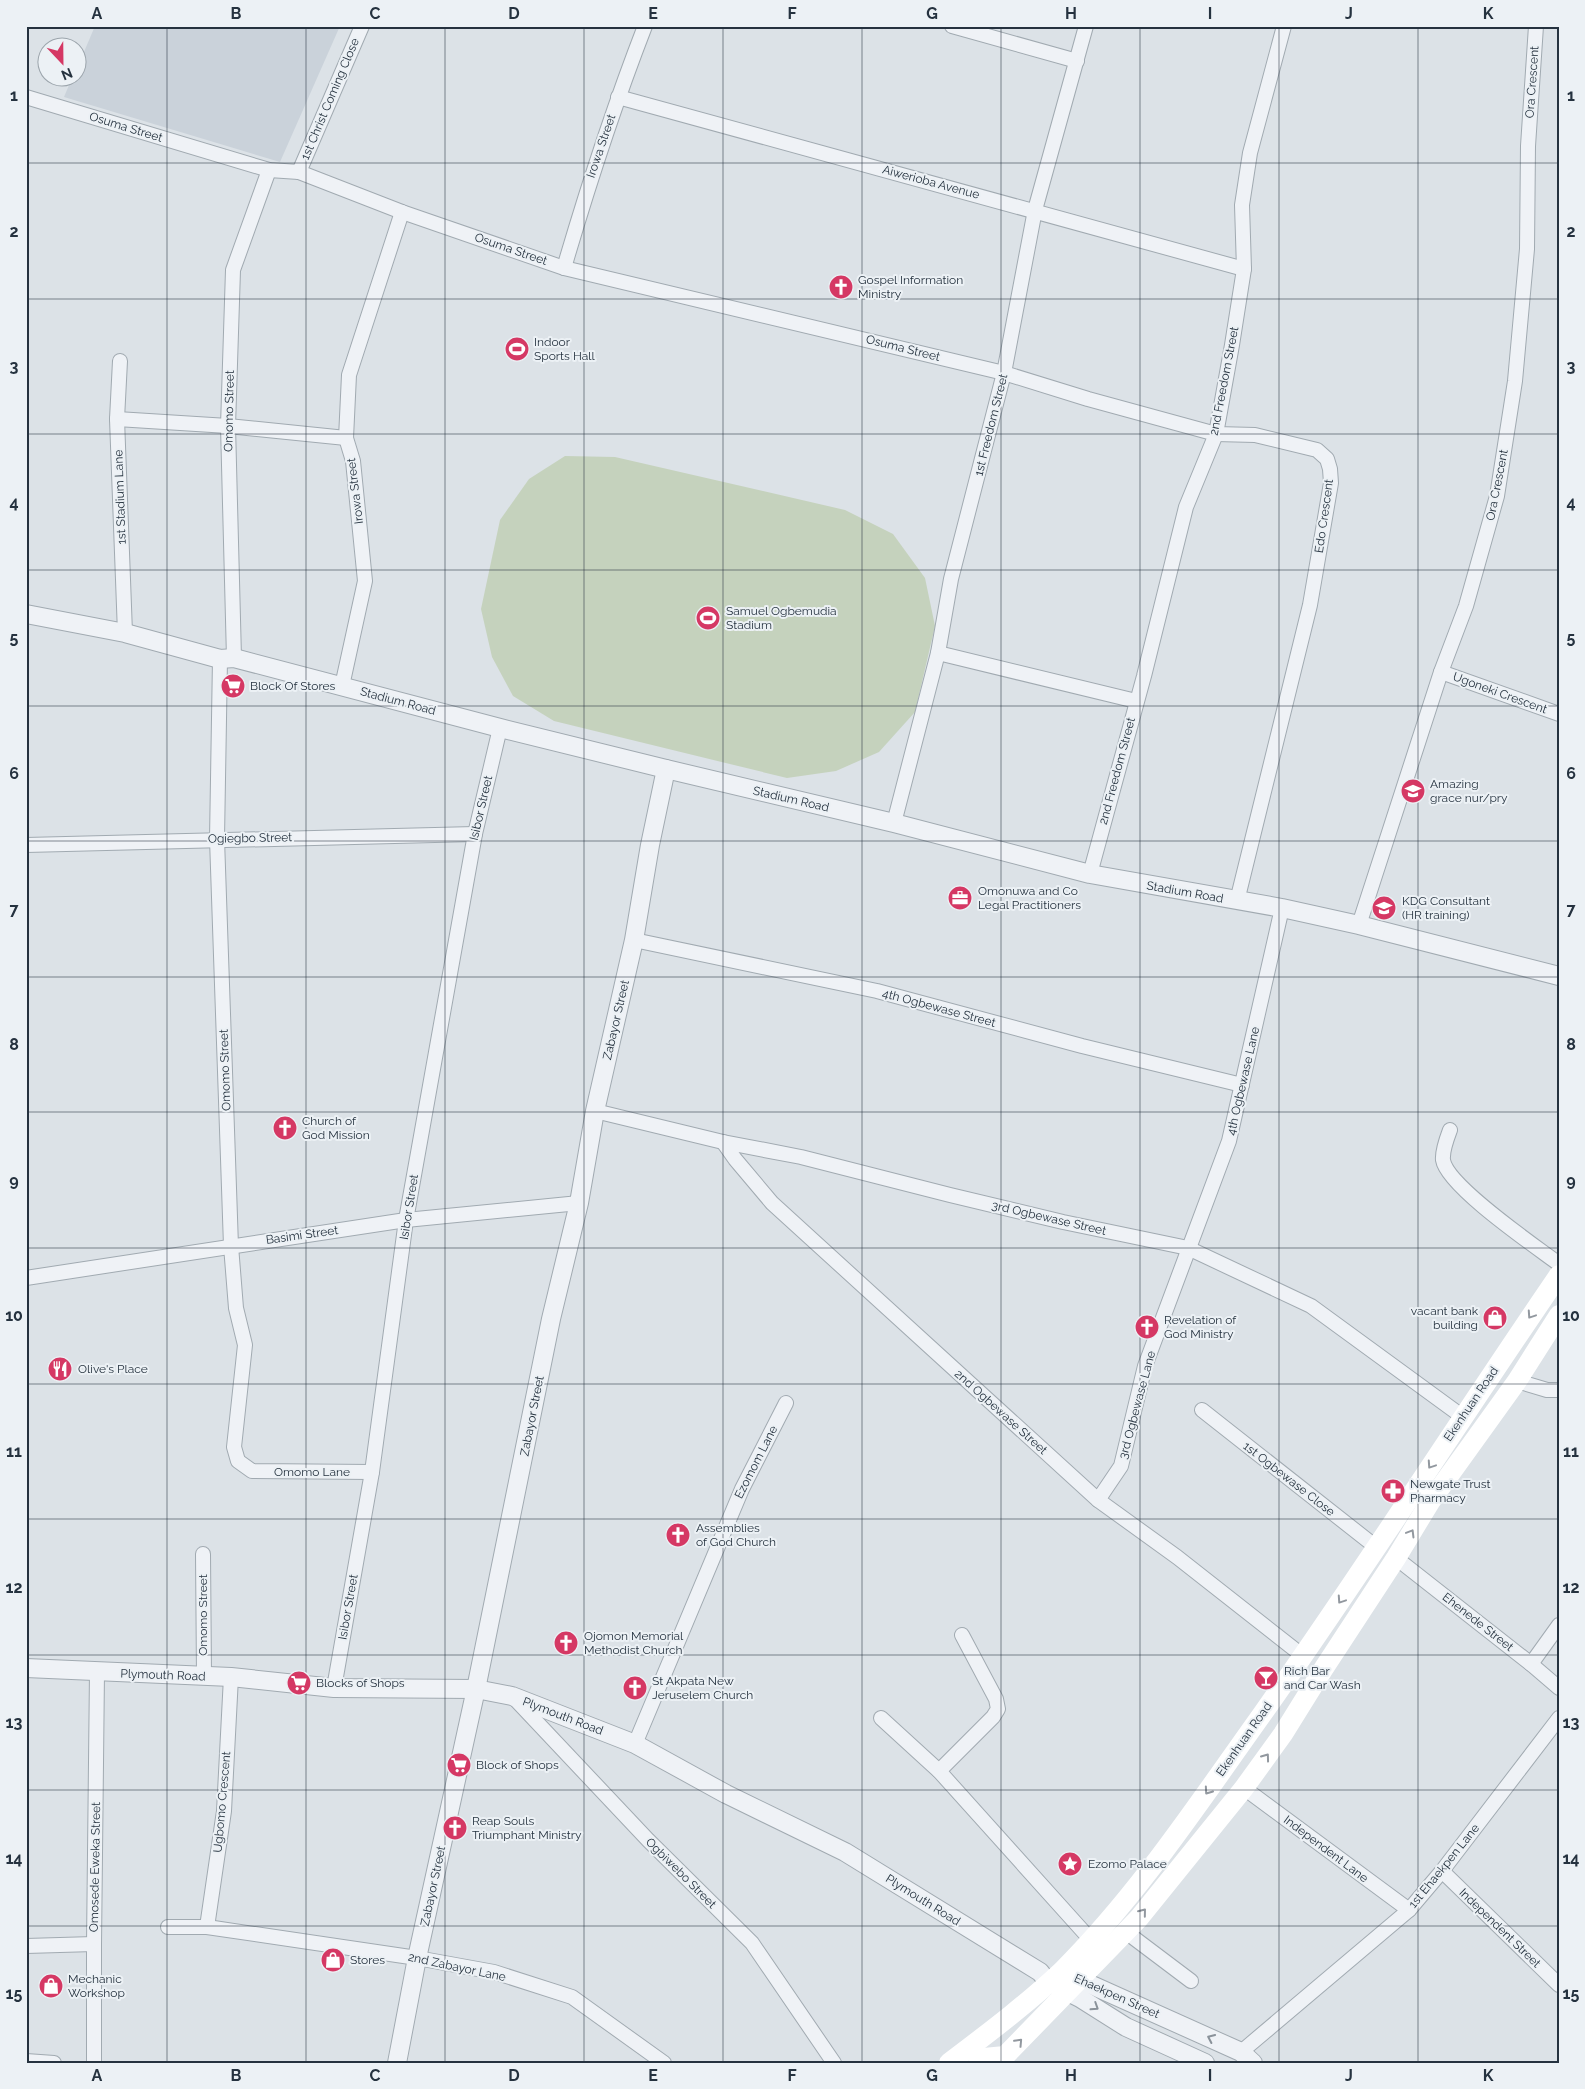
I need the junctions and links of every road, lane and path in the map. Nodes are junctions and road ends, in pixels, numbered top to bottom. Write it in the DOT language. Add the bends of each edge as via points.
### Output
graph roads {
  1 [pos="362,26"];
  2 [pos="645,26"];
  3 [pos="952,26"];
  4 [pos="1086,26"];
  5 [pos="1284,26"];
  6 [pos="1536,26"];
  7 [pos="1078,61"];
  8 [pos="618,97"];
  9 [pos="26,98"];
  10 [pos="269,170"];
  11 [pos="298,172"];
  12 [pos="1035,210"];
  13 [pos="402,212"];
  14 [pos="564,268"];
  15 [pos="1244,269"];
  16 [pos="120,361"];
  17 [pos="1004,373"];
  18 [pos="117,420"];
  19 [pos="228,426"];
  20 [pos="1216,434"];
  21 [pos="346,438"];
  22 [pos="26,614"];
  23 [pos="125,633"];
  24 [pos="938,653"];
  25 [pos="227,659"];
  26 [pos="1441,672"];
  27 [pos="342,686"];
  28 [pos="1136,701"];
  29 [pos="1559,714"];
  30 [pos="500,728"];
  31 [pos="666,769"];
  32 [pos="894,823"];
  33 [pos="475,834"];
  34 [pos="217,839"];
  35 [pos="26,845"];
  36 [pos="1090,874"];
  37 [pos="1237,901"];
  38 [pos="1282,908"];
  39 [pos="1360,925"];
  40 [pos="634,940"];
  41 [pos="1559,976"];
  42 [pos="1242,1085"];
  43 [pos="595,1111"];
  44 [pos="1450,1130"];
  45 [pos="723,1142"];
  46 [pos="579,1202"];
  47 [pos="406,1220"];
  48 [pos="231,1246"];
  49 [pos="1188,1248"];
  50 [pos="1559,1264"];
  51 [pos="1559,1275"];
  52 [pos="26,1278"];
  53 [pos="1559,1315"];
  54 [pos="1517,1381"];
  55 [pos="1553,1390"];
  56 [pos="786,1403"];
  57 [pos="1559,1403"];
  58 [pos="1202,1410"];
  59 [pos="1463,1417"];
  60 [pos="252,1471"];
  61 [pos="372,1472"];
  62 [pos="1098,1500"];
  63 [pos="1376,1547"];
  64 [pos="203,1554"];
  65 [pos="1396,1558"];
  66 [pos="1559,1626"];
  67 [pos="962,1635"];
  68 [pos="1303,1656"];
  69 [pos="1531,1664"];
  70 [pos="26,1668"];
  71 [pos="97,1672"];
  72 [pos="204,1676"];
  73 [pos="231,1677"];
  74 [pos="334,1688"];
  75 [pos="1559,1688"];
  76 [pos="476,1689"];
  77 [pos="512,1696"];
  78 [pos="881,1718"];
  79 [pos="1559,1718"];
  80 [pos="635,1744"];
  81 [pos="939,1771"];
  82 [pos="1244,1788"];
  83 [pos="1442,1871"];
  84 [pos="1409,1910"];
  85 [pos="168,1927"];
  86 [pos="207,1927"];
  87 [pos="1126,1932"];
  88 [pos="1090,1939"];
  89 [pos="94,1944"];
  90 [pos="26,1946"];
  91 [pos="417,1958"];
  92 [pos="1050,1975"];
  93 [pos="1191,1982"];
  94 [pos="1074,1985"];
  95 [pos="1559,1985"];
  96 [pos="1247,2058"];
  97 [pos="26,2061"];
  98 [pos="983,2061"];
  99 [pos="54,2063"];
  100 [pos="94,2063"];
  101 [pos="396,2063"];
  102 [pos="664,2063"];
  103 [pos="834,2063"];
  104 [pos="948,2063"];
  105 [pos="1205,2063"];
  1 -- 11 [label="street, 1st Christ Coming Close"];
  2 -- 8 [label="street, Irowa Street"];
  3 -- 7 [label="street"];
  4 -- 7 [label="street, 1st Freedom Street"];
  5 -- 15 [label="street, 2nd Freedom Street" via="1250,153 1242,204"];
  6 -- 26 [label="street, Ora Crescent" via="1528,146 1527,249 1515,381 1497,496 1466,606"];
  7 -- 12 [label="street, 1st Freedom Street"];
  8 -- 12 [label="street, Aiwerioba Avenue"];
  8 -- 14 [label="street, Irowa Street"];
  9 -- 10 [label="street, Osuma Street"];
  10 -- 11 [label="street, Osuma Street"];
  10 -- 19 [label="street, Omomo Street" via="233,270"];
  11 -- 13 [label="street, Osuma Street"];
  12 -- 15 [label="street, Aiwerioba Avenue"];
  12 -- 17 [label="street, 1st Freedom Street"];
  13 -- 14 [label="street, Osuma Street"];
  13 -- 21 [label="street, Irowa Street" via="349,375"];
  14 -- 17 [label="street, Osuma Street"];
  15 -- 20 [label="street, 2nd Freedom Street"];
  16 -- 18 [label="street, 1st Stadium Lane"];
  17 -- 20 [label="street, Edo Crescent"];
  17 -- 24 [label="street, 1st Freedom Street" via="951,579"];
  18 -- 19 [label="street"];
  18 -- 23 [label="street, 1st Stadium Lane"];
  19 -- 21 [label="street"];
  19 -- 25 [label="street, Omomo Street"];
  20 -- 28 [label="street, 2nd Freedom Street" via="1186,507"];
  20 -- 37 [label="street, Edo Crescent" via="1255,435 1317,450 1327,459 1331,483 1310,605"];
  21 -- 27 [label="street, Irowa Street" via="353,461 365,581"];
  22 -- 23 [label="street, Stadium Road"];
  23 -- 25 [label="street, Stadium Road"];
  24 -- 28 [label="street"];
  24 -- 32 [label="street, 1st Freedom Street"];
  25 -- 27 [label="street, Stadium Road"];
  25 -- 34 [label="street, Omomo Street"];
  26 -- 29 [label="street, Ugoneki Crescent"];
  26 -- 39 [label="street, Ora Crescent"];
  27 -- 30 [label="street, Stadium Road"];
  28 -- 36 [label="street, 2nd Freedom Street"];
  30 -- 31 [label="street, Stadium Road"];
  30 -- 33 [label="street, Isibor Street"];
  31 -- 32 [label="street, Stadium Road"];
  31 -- 40 [label="street, Zabayor Street"];
  32 -- 36 [label="street, Stadium Road"];
  33 -- 34 [label="street, Ogiegbo Street"];
  33 -- 47 [label="street, Isibor Street"];
  34 -- 35 [label="street, Ogiegbo Street"];
  34 -- 48 [label="street, Omomo Street"];
  36 -- 37 [label="street, Stadium Road"];
  37 -- 38 [label="street, Stadium Road"];
  38 -- 39 [label="street, Stadium Road"];
  38 -- 42 [label="street, 4th Ogbewase Lane"];
  39 -- 41 [label="street, Stadium Road"];
  40 -- 42 [label="street, 4th Ogbewase Street" via="877,991"];
  40 -- 43 [label="street, Zabayor Street"];
  42 -- 49 [label="street, 4th Ogbewase Lane" via="1229,1142"];
  43 -- 45 [label="street, 3rd Ogbewase Street"];
  43 -- 46 [label="street, Zabayor Street"];
  44 -- 50 [label="street" via="1442,1157 1450,1174 1478,1201"];
  45 -- 49 [label="street, 3rd Ogbewase Street" via="801,1157 950,1196"];
  45 -- 62 [label="street, 2nd Ogbewase Street" via="772,1203"];
  46 -- 47 [label="street, Basimi Street"];
  46 -- 76 [label="street, Zabayor Street" via="551,1319"];
  47 -- 48 [label="street, Basimi Street"];
  47 -- 61 [label="street, Isibor Street"];
  48 -- 52 [label="street, Basimi Street"];
  48 -- 60 [label="street, Omomo Street" via="236,1308 245,1345 234,1447 238,1461"];
  49 -- 59 [label="street, 3rd Ogbewase Street" via="1311,1306"];
  49 -- 62 [label="street, 3rd Ogbewase Lane" via="1145,1366 1120,1466"];
  51 -- 59 [label="main road, Ekenhuan Road, one-way"];
  53 -- 54 [label="main road, Ekenhuan Road"];
  54 -- 55 [label="street"];
  65 -- 54 [label="main road, Ekenhuan Road, one-way" via="1430,1502"];
  55 -- 57 [label="street"];
  56 -- 80 [label="street, Ezomom Lane" via="742,1489"];
  58 -- 63 [label="street, 1st Ogbewase Close"];
  59 -- 63 [label="main road, Ekenhuan Road, one-way"];
  60 -- 61 [label="street, Omomo Lane"];
  61 -- 74 [label="street, Isibor Street"];
  62 -- 68 [label="street, 2nd Ogbewase Street"];
  63 -- 68 [label="main road, Ekenhuan Road, one-way"];
  64 -- 72 [label="street, Omomo Street"];
  65 -- 69 [label="street, Ehenede Street"];
  82 -- 65 [label="main road, Ekenhuan Road, one-way" via="1283,1734"];
  66 -- 69 [label="street"];
  67 -- 81 [label="street" via="996,1699 998,1709 994,1717"];
  68 -- 88 [label="main road, Ekenhuan Road, one-way" via="1169,1845"];
  69 -- 75 [label="street, Ehenede Street"];
  70 -- 71 [label="street, Plymouth Road"];
  71 -- 72 [label="street, Plymouth Road"];
  71 -- 89 [label="street, Omosede Eweka Street"];
  72 -- 73 [label="street, Plymouth Road"];
  73 -- 74 [label="street, Plymouth Road"];
  73 -- 86 [label="street, Ugbomo Crescent" via="224,1811"];
  74 -- 76 [label="street, Plymouth Road"];
  76 -- 77 [label="street, Plymouth Road"];
  76 -- 91 [label="street, Zabayor Street"];
  77 -- 80 [label="street, Plymouth Road"];
  77 -- 103 [label="street, Ogbiwebo Street" via="752,1944"];
  78 -- 81 [label="street"];
  79 -- 83 [label="street, 1st Ehaekpen Lane"];
  80 -- 92 [label="street, Plymouth Road" via="726,1794 845,1852"];
  81 -- 88 [label="street"];
  82 -- 84 [label="street, Independent Lane"];
  87 -- 82 [label="main road, Ekenhuan Road, one-way"];
  83 -- 84 [label="street, 1st Ehaekpen Lane"];
  83 -- 95 [label="street, Independent Street"];
  84 -- 96 [label="street, 1st Ehaekpen Lane"];
  85 -- 86 [label="street, 2nd Zabayor Lane"];
  86 -- 91 [label="street, 2nd Zabayor Lane"];
  87 -- 93 [label="street"];
  87 -- 94 [label="main road, Ekenhuan Road"];
  88 -- 92 [label="main road, Ekenhuan Road"];
  89 -- 90 [label="street"];
  89 -- 100 [label="street, Omosede Eweka Street"];
  91 -- 101 [label="street, Zabayor Street"];
  91 -- 102 [label="street, 2nd Zabayor Lane" via="494,1972 572,1997"];
  92 -- 94 [label="street, Ehaekpen Street"];
  92 -- 104 [label="main road, Ekenhuan Road" via="984,2037"];
  96 -- 94 [label="street, Ehaekpen Street, one-way"];
  98 -- 94 [label="main road, Ekenhuan Road, one-way" via="1005,2056"];
  94 -- 105 [label="street, Ehaekpen Street, one-way" via="1126,2027"];
  97 -- 99 [label="street"];
}
